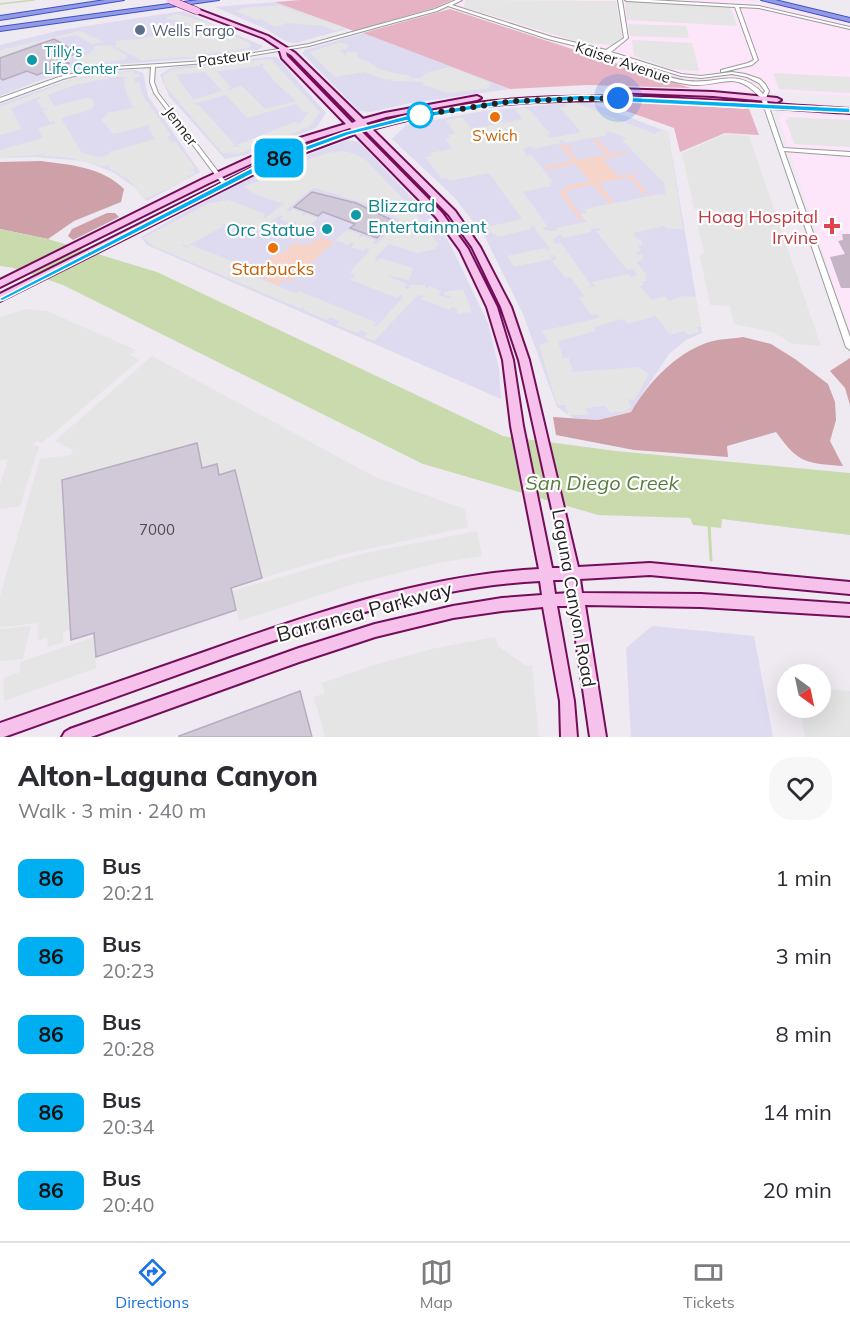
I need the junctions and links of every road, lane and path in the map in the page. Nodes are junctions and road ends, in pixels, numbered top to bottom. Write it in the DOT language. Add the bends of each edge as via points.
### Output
graph roads {
  1 [pos="83,0"];
  2 [pos="170,0"];
  3 [pos="182,0"];
  4 [pos="216,0"];
  5 [pos="460,0"];
  6 [pos="620,0"];
  7 [pos="627,0"];
  8 [pos="765,0"];
  9 [pos="122,1"];
  10 [pos="448,5"];
  11 [pos="736,5"];
  12 [pos="153,7"];
  13 [pos="0,11"];
  14 [pos="850,20"];
  15 [pos="0,23"];
  16 [pos="850,28"];
  17 [pos="0,38"];
  18 [pos="282,49"];
  19 [pos="605,54"];
  20 [pos="153,65"];
  21 [pos="743,66"];
  22 [pos="713,75"];
  23 [pos="748,76"];
  24 [pos="0,100"];
  25 [pos="763,102"];
  26 [pos="850,103"];
  27 [pos="850,111"];
  28 [pos="361,121"];
  29 [pos="351,124"];
  30 [pos="368,128"];
  31 [pos="358,130"];
  32 [pos="780,149"];
  33 [pos="850,154"];
  34 [pos="221,179"];
  35 [pos="0,284"];
  36 [pos="0,298"];
  37 [pos="850,347"];
  38 [pos="572,572"];
  39 [pos="545,573"];
  40 [pos="850,588"];
  41 [pos="577,599"];
  42 [pos="549,600"];
  43 [pos="850,610"];
  44 [pos="0,731"];
  45 [pos="69,737"];
  46 [pos="569,737"];
  47 [pos="598,737"];
  1 -- 13 [label="highway"];
  2 -- 18 [label="main road, Laguna Canyon Road, bridge" via="258,33"];
  3 -- 15 [label="highway"];
  4 -- 12 [label="highway"];
  5 -- 10 [label="street, Pasteur"];
  6 -- 19 [label="street" via="626,38"];
  7 -- 11 [label="street"];
  8 -- 14 [label="highway"];
  9 -- 15 [label="highway"];
  10 -- 18 [label="street, Pasteur" via="324,41"];
  10 -- 19 [label="street, Kaiser Avenue"];
  11 -- 16 [label="street" via="784,11"];
  11 -- 21 [label="street" via="756,60"];
  12 -- 15 [label="highway"];
  12 -- 17 [label="highway"];
  18 -- 20 [label="street, Pasteur" via="202,62"];
  18 -- 28 [label="main road, Laguna Canyon Road" via="293,54"];
  18 -- 29 [label="main road, Laguna Canyon Road" via="284,57"];
  19 -- 22 [label="street, Kaiser Avenue" via="681,75"];
  19 -- 25 [label="street, Kaiser Avenue" via="691,83 743,81 753,87"];
  20 -- 24 [label="street, Pasteur" via="77,73"];
  20 -- 34 [label="street, Jenner" via="156,93"];
  21 -- 22 [label="street, Kaiser Avenue"];
  21 -- 23 [label="street" via="739,70"];
  22 -- 23 [label="street, Kaiser Avenue"];
  23 -- 25 [label="street" via="765,87"];
  25 -- 26 [label="main road"];
  25 -- 27 [label="main road"];
  25 -- 28 [label="main road" via="642,91 525,93 443,103"];
  25 -- 30 [label="main road" via="534,99 449,110"];
  25 -- 32 [label="street"];
  28 -- 29 [label="main road"];
  28 -- 30 [label="main road, Laguna Canyon Road"];
  29 -- 31 [label="main road, Laguna Canyon Road"];
  29 -- 34 [label="main road" via="280,147"];
  30 -- 31 [label="main road"];
  30 -- 38 [label="main road, Laguna Canyon Road" via="452,213 476,248 516,332"];
  31 -- 34 [label="main road"];
  31 -- 39 [label="main road, Laguna Canyon Road" via="439,215 467,256 492,307 508,360"];
  32 -- 33 [label="street"];
  32 -- 37 [label="street"];
  34 -- 35 [label="main road"];
  34 -- 36 [label="main road"];
  38 -- 39 [label="main road, Barranca Parkway"];
  38 -- 40 [label="main road, Barranca Parkway" via="650,568"];
  38 -- 41 [label="main road, Laguna Canyon Road"];
  39 -- 42 [label="main road, Laguna Canyon Road"];
  39 -- 44 [label="main road, Barranca Parkway" via="416,592 358,608 296,626"];
  41 -- 42 [label="main road, Barranca Parkway"];
  41 -- 43 [label="main road, Barranca Parkway" via="656,598"];
  41 -- 47 [label="main road, Laguna Canyon Road"];
  42 -- 45 [label="main road, Barranca Parkway" via="455,612 363,634"];
  42 -- 46 [label="main road, Laguna Canyon Road" via="567,701"];
}
